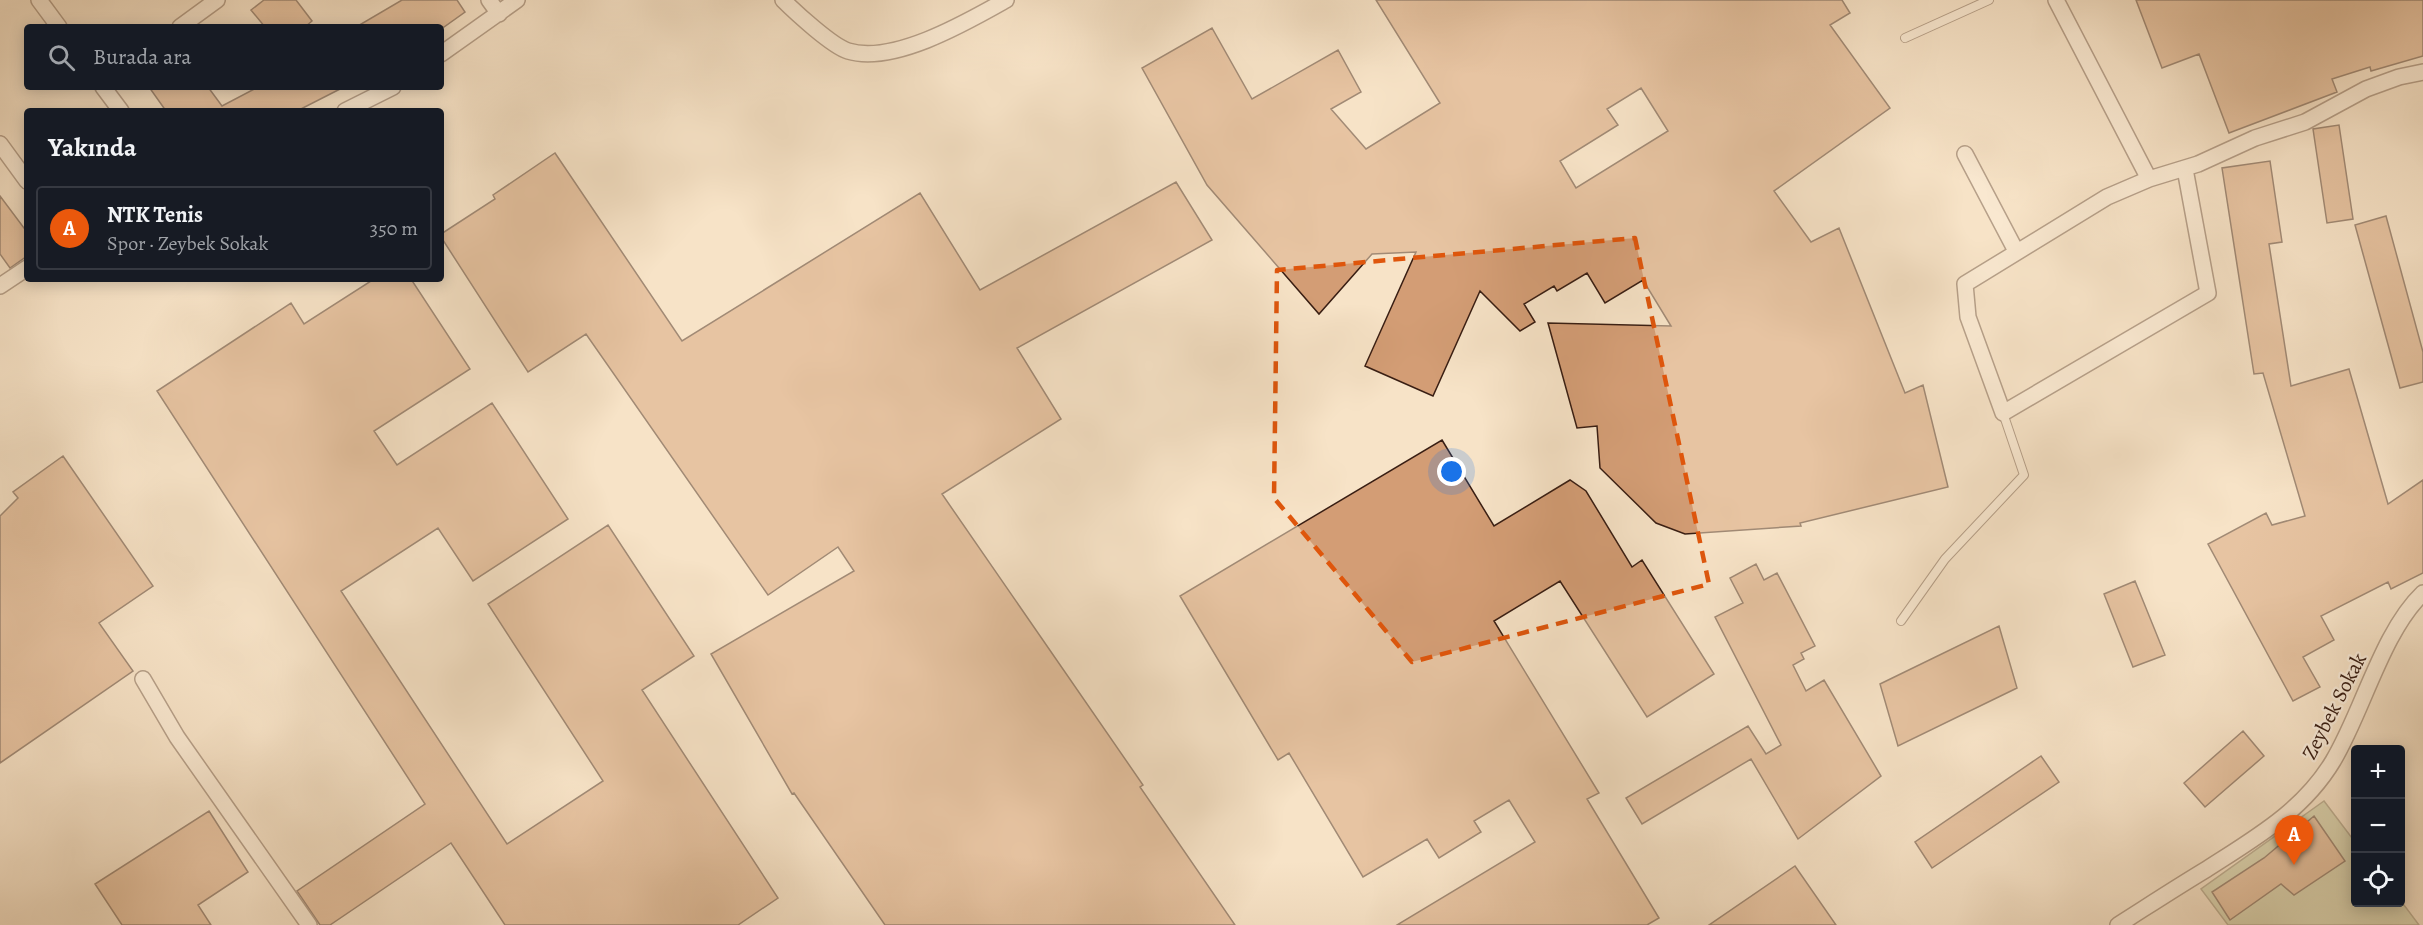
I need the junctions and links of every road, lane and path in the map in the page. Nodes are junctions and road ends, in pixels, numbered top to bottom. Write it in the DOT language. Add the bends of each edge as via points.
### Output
graph roads {
  1 [pos="39,0"];
  2 [pos="217,0"];
  3 [pos="489,0"];
  4 [pos="517,0"];
  5 [pos="783,0"];
  6 [pos="1006,0"];
  7 [pos="1989,0"];
  8 [pos="2056,0"];
  9 [pos="499,14"];
  10 [pos="57,24"];
  11 [pos="184,24"];
  12 [pos="1905,38"];
  13 [pos="444,52"];
  14 [pos="2423,72"];
  15 [pos="105,90"];
  16 [pos="387,90"];
  17 [pos="119,108"];
  18 [pos="351,108"];
  19 [pos="0,144"];
  20 [pos="1965,154"];
  21 [pos="2185,169"];
  22 [pos="24,178"];
  23 [pos="2149,179"];
  24 [pos="2016,251"];
  25 [pos="24,270"];
  26 [pos="0,286"];
  27 [pos="2002,413"];
  28 [pos="2423,593"];
  29 [pos="1900,621"];
  30 [pos="142,679"];
  31 [pos="309,925"];
  32 [pos="2118,925"];
  1 -- 10 [label="street"];
  2 -- 11 [label="street"];
  3 -- 9 [label="street"];
  4 -- 9 [label="street"];
  5 -- 6 [label="street" via="847,51 881,53 928,40"];
  7 -- 12 [label="lane"];
  8 -- 23 [label="street"];
  9 -- 13 [label="street"];
  14 -- 21 [label="street" via="2366,89 2305,122 2255,138"];
  15 -- 17 [label="street"];
  16 -- 18 [label="street"];
  19 -- 22 [label="street"];
  20 -- 24 [label="street"];
  21 -- 23 [label="street"];
  21 -- 27 [label="street" via="2208,293"];
  23 -- 24 [label="street" via="2107,197"];
  24 -- 27 [label="street" via="1965,284 1968,317"];
  25 -- 26 [label="street"];
  27 -- 29 [label="lane" via="2024,474 1945,559"];
  28 -- 32 [label="street, Zeybek Sokak" via="2391,639 2334,760 2314,788 2266,832"];
  30 -- 31 [label="street" via="177,737"];
}
